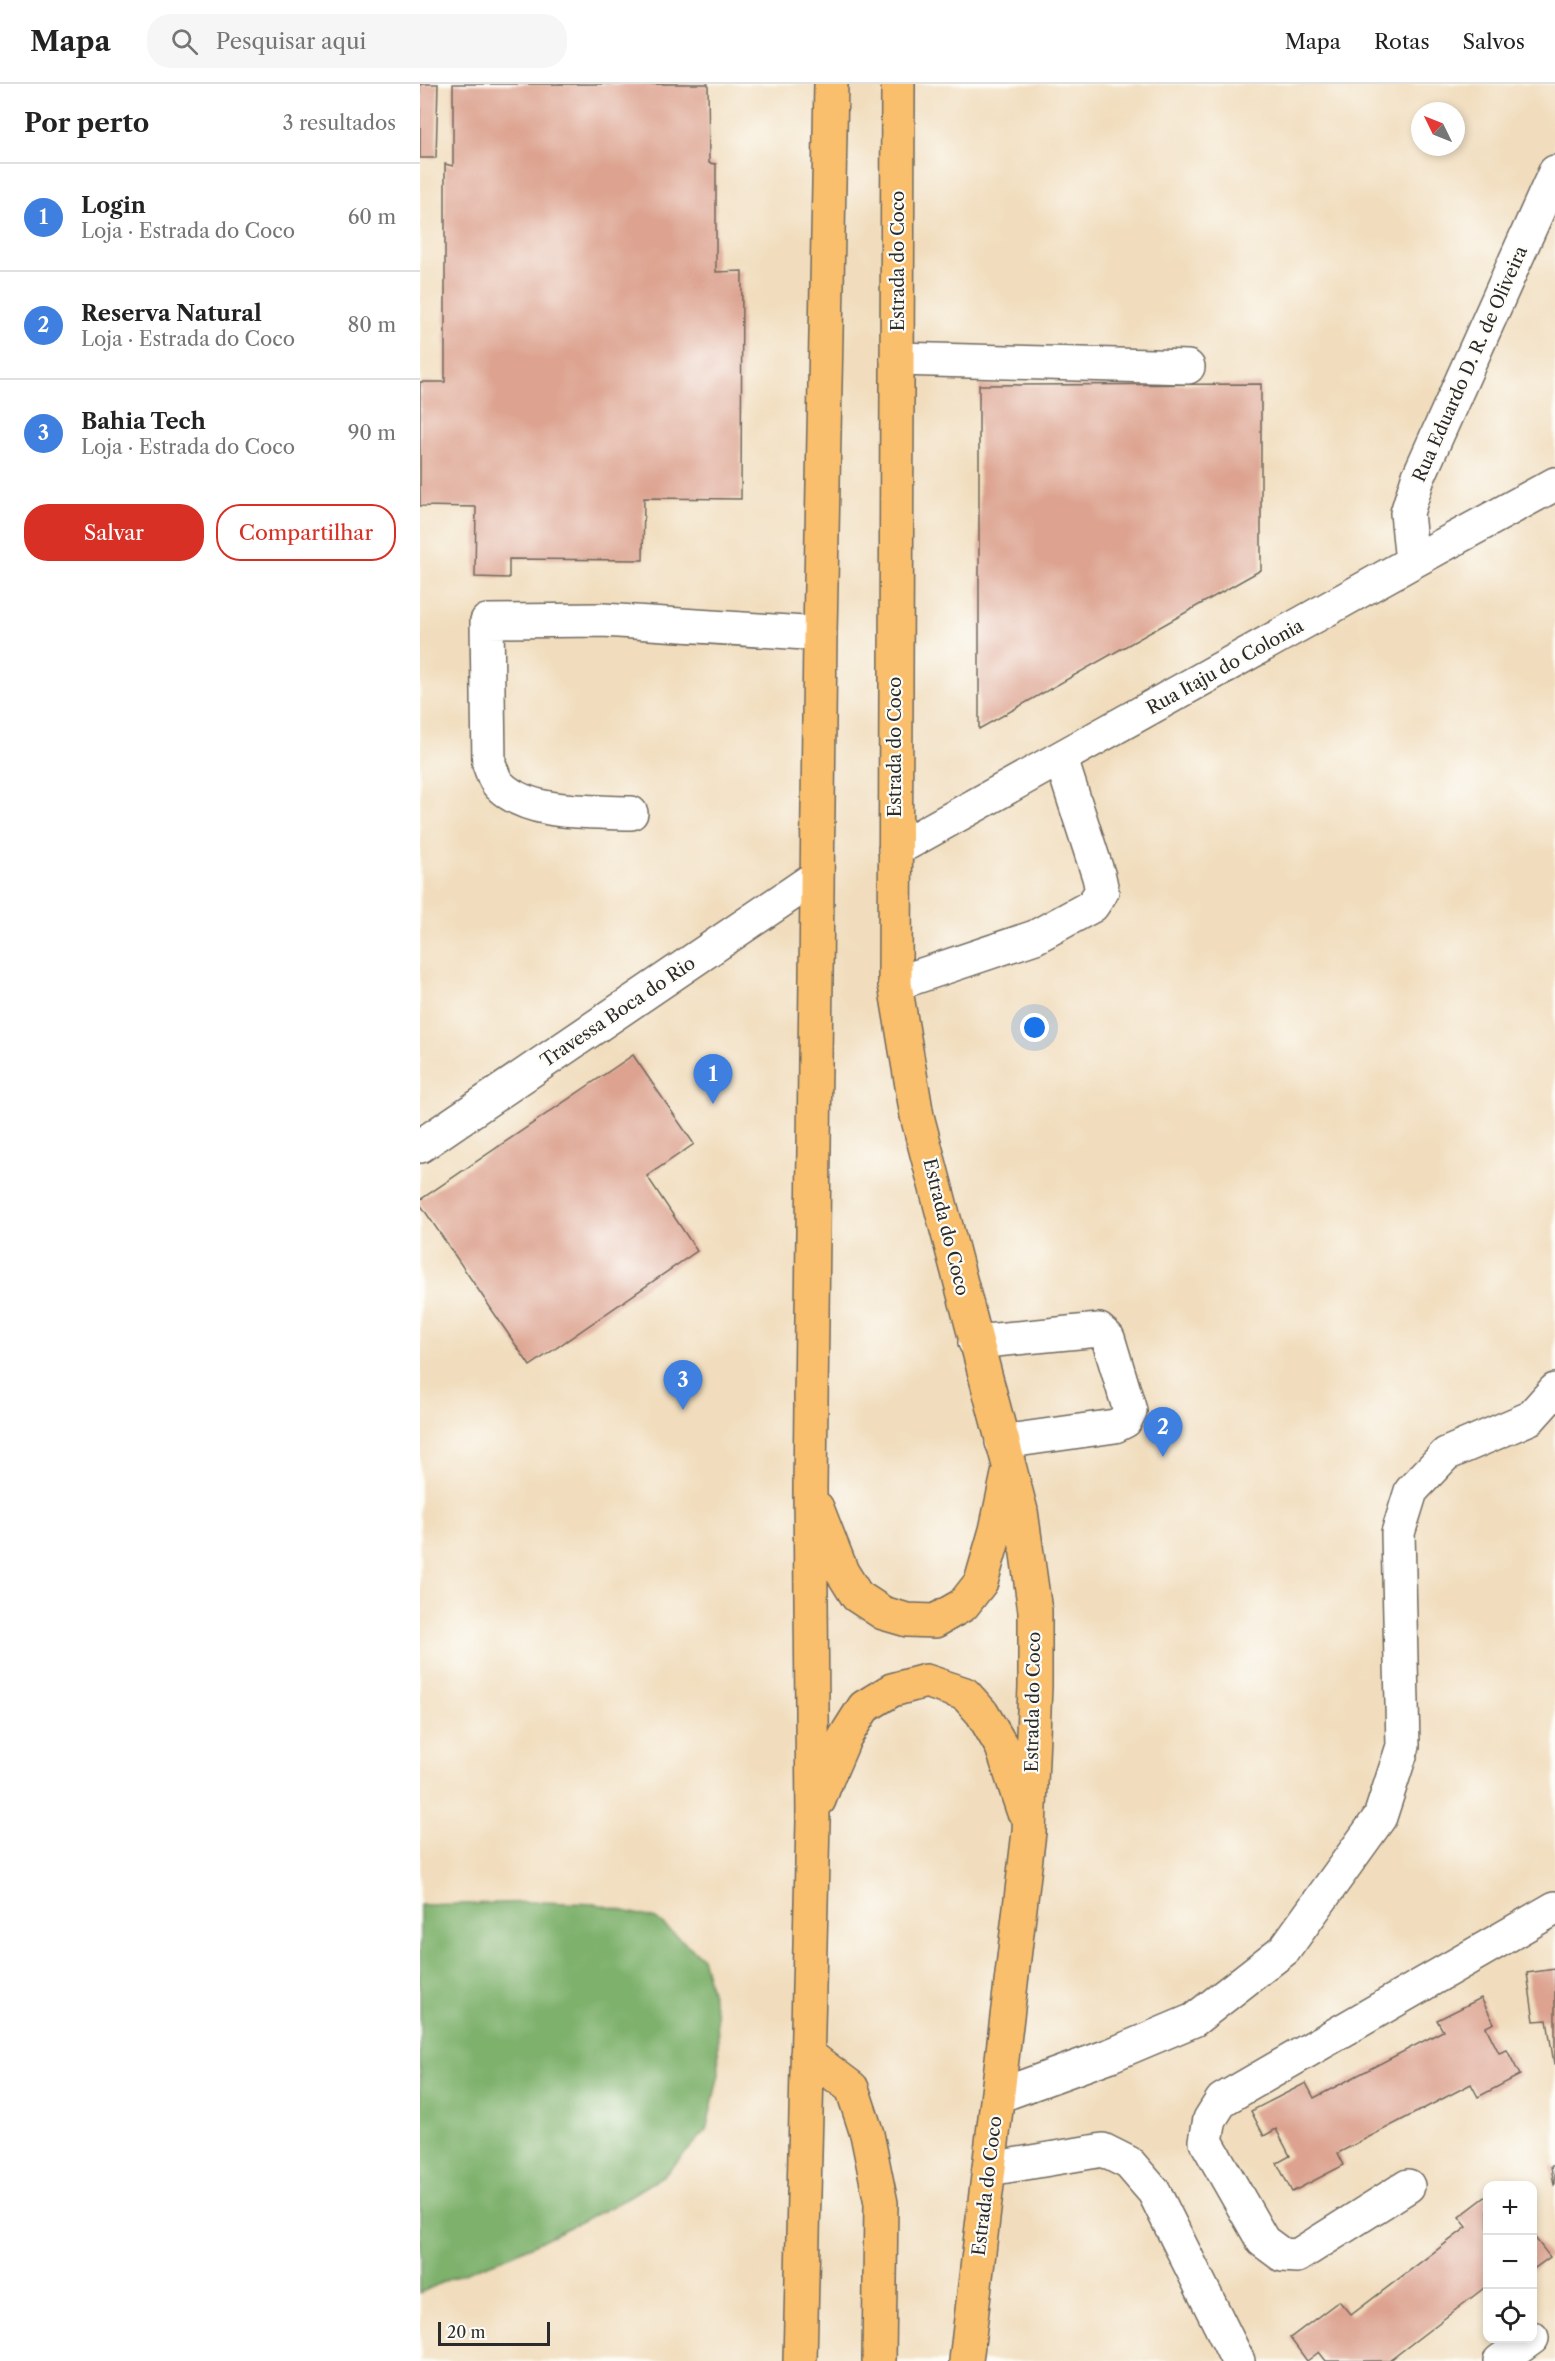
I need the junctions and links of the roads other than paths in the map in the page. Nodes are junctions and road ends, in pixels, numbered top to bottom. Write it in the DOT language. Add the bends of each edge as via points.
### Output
graph roads {
  1 [pos="831,84"];
  2 [pos="898,84"];
  3 [pos="1555,172"];
  4 [pos="897,358"];
  5 [pos="1188,367"];
  6 [pos="1555,484"];
  7 [pos="1412,562"];
  8 [pos="819,634"];
  9 [pos="1061,759"];
  10 [pos="631,813"];
  11 [pos="895,850"];
  12 [pos="816,878"];
  13 [pos="895,984"];
  14 [pos="420,1146"];
  15 [pos="975,1342"];
  16 [pos="1555,1390"];
  17 [pos="1005,1456"];
  18 [pos="810,1489"];
  19 [pos="813,1821"];
  20 [pos="1029,1832"];
  21 [pos="1555,1908"];
  22 [pos="807,2054"];
  23 [pos="998,2096"];
  24 [pos="989,2169"];
  25 [pos="1408,2186"];
  26 [pos="1555,2322"];
  27 [pos="1537,2335"];
  28 [pos="1525,2343"];
  29 [pos="800,2361"];
  30 [pos="879,2361"];
  31 [pos="966,2361"];
  32 [pos="1238,2361"];
  33 [pos="1500,2361"];
  1 -- 8 [label="highway"];
  2 -- 4 [label="highway, Estrada do Coco"];
  3 -- 7 [label="street, Rua Eduardo D. R. de Oliveira" via="1418,478 1407,513"];
  4 -- 5 [label="street"];
  4 -- 11 [label="highway, Estrada do Coco"];
  6 -- 7 [label="street, Rua Itaju do Colonia"];
  7 -- 9 [label="street, Rua Itaju do Colonia"];
  8 -- 10 [label="street" via="603,620 487,621 489,764 497,783 512,796 549,809"];
  8 -- 12 [label="highway"];
  9 -- 11 [label="street, Rua Itaju do Colonia"];
  9 -- 13 [label="street" via="1102,891 1092,906 1035,937"];
  11 -- 13 [label="highway, Estrada do Coco"];
  12 -- 14 [label="street, Travessa Boca do Rio"];
  12 -- 18 [label="highway"];
  13 -- 15 [label="highway, Estrada do Coco" via="917,1116"];
  15 -- 17 [label="highway, Estrada do Coco"];
  15 -- 17 [label="street" via="1099,1330 1108,1338 1130,1411 1125,1421 1115,1426"];
  16 -- 23 [label="street" via="1530,1418 1446,1454 1411,1491 1398,1533 1403,1746 1380,1817 1285,1949 1194,2020"];
  17 -- 18 [label="highway" via="996,1530 981,1582 963,1605 935,1621 907,1620 883,1613 858,1596 842,1572"];
  17 -- 20 [label="highway, Estrada do Coco" via="1021,1511 1035,1611"];
  18 -- 19 [label="highway"];
  19 -- 20 [label="highway" via="845,1737 864,1707 892,1690 926,1681 964,1694 982,1713 1002,1747"];
  19 -- 22 [label="highway"];
  20 -- 23 [label="highway, Estrada do Coco"];
  21 -- 25 [label="street" via="1222,2100 1210,2119 1206,2141 1263,2241 1282,2255 1298,2256"];
  22 -- 29 [label="highway"];
  22 -- 30 [label="highway" via="852,2088 867,2134 881,2203"];
  23 -- 24 [label="highway, Estrada do Coco"];
  24 -- 31 [label="highway, Estrada do Coco"];
  24 -- 32 [label="street" via="1103,2150 1129,2163 1154,2192"];
  26 -- 27 [label="street"];
  28 -- 33 [label="street"];
}
